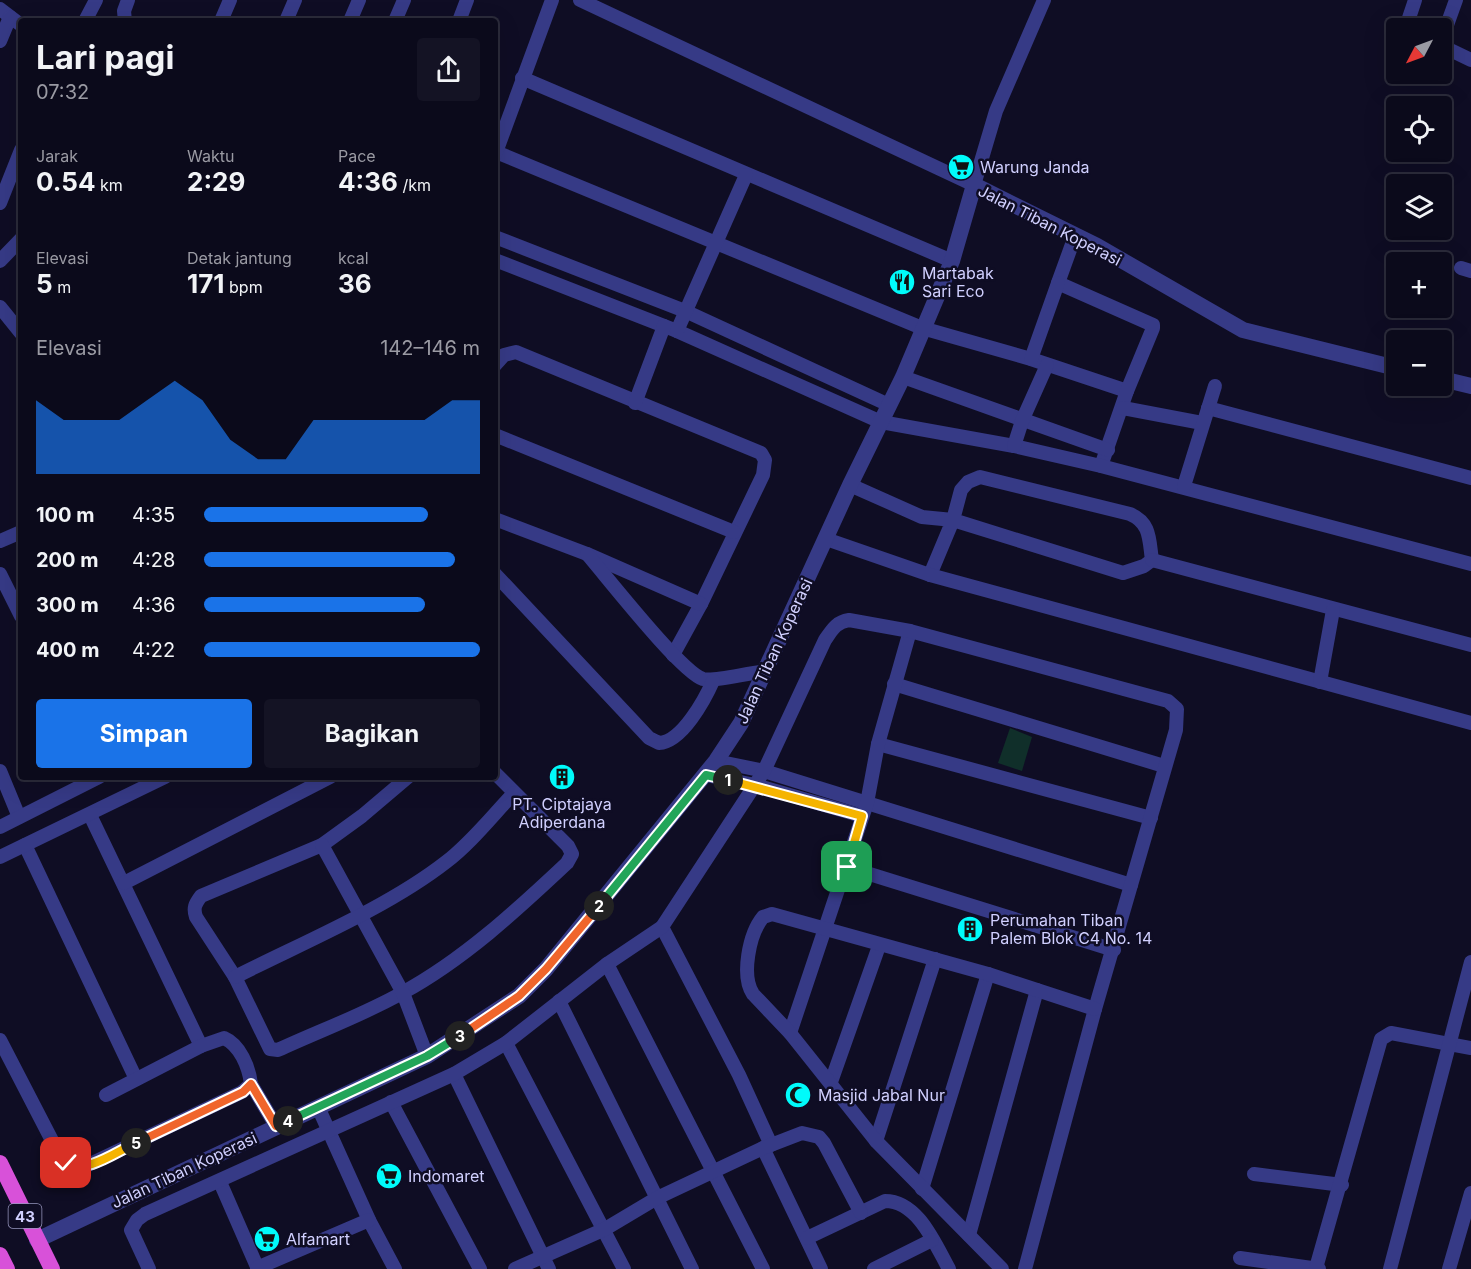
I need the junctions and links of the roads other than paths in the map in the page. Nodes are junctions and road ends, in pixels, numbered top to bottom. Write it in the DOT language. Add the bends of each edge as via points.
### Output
graph roads {
  1 [pos="96,0"];
  2 [pos="128,0"];
  3 [pos="230,0"];
  4 [pos="296,0"];
  5 [pos="359,0"];
  6 [pos="404,0"];
  7 [pos="467,0"];
  8 [pos="552,0"];
  9 [pos="580,0"];
  10 [pos="1044,0"];
  11 [pos="1415,0"];
  12 [pos="1456,0"];
  13 [pos="10,17"];
  14 [pos="87,18"];
  15 [pos="125,18"];
  16 [pos="222,18"];
  17 [pos="287,18"];
  18 [pos="351,18"];
  19 [pos="396,18"];
  20 [pos="460,18"];
  21 [pos="1409,18"];
  22 [pos="1450,18"];
  23 [pos="0,41"];
  24 [pos="1452,51"];
  25 [pos="1471,60"];
  26 [pos="522,78"];
  27 [pos="498,148"];
  28 [pos="498,155"];
  29 [pos="18,171"];
  30 [pos="746,175"];
  31 [pos="974,185"];
  32 [pos="0,203"];
  33 [pos="1075,236"];
  34 [pos="498,238"];
  35 [pos="18,242"];
  36 [pos="716,244"];
  37 [pos="0,261"];
  38 [pos="498,261"];
  39 [pos="952,261"];
  40 [pos="1058,283"];
  41 [pos="0,307"];
  42 [pos="685,311"];
  43 [pos="18,327"];
  44 [pos="922,328"];
  45 [pos="671,329"];
  46 [pos="1031,359"];
  47 [pos="498,362"];
  48 [pos="1047,365"];
  49 [pos="1386,366"];
  50 [pos="903,377"];
  51 [pos="1452,381"];
  52 [pos="1215,386"];
  53 [pos="1471,386"];
  54 [pos="1127,391"];
  55 [pos="635,403"];
  56 [pos="889,405"];
  57 [pos="1123,408"];
  58 [pos="1208,408"];
  59 [pos="1022,421"];
  60 [pos="881,422"];
  61 [pos="1202,423"];
  62 [pos="498,436"];
  63 [pos="1014,446"];
  64 [pos="1108,450"];
  65 [pos="1101,466"];
  66 [pos="1471,478"];
  67 [pos="850,485"];
  68 [pos="1184,486"];
  69 [pos="498,520"];
  70 [pos="953,520"];
  71 [pos="734,532"];
  72 [pos="18,533"];
  73 [pos="826,539"];
  74 [pos="0,541"];
  75 [pos="587,554"];
  76 [pos="1152,560"];
  77 [pos="1471,564"];
  78 [pos="0,574"];
  79 [pos="930,575"];
  80 [pos="498,577"];
  81 [pos="701,604"];
  82 [pos="18,610"];
  83 [pos="1333,610"];
  84 [pos="910,631"];
  85 [pos="1471,645"];
  86 [pos="673,655"];
  87 [pos="762,672"];
  88 [pos="713,681"];
  89 [pos="1320,682"];
  90 [pos="894,684"];
  91 [pos="1471,723"];
  92 [pos="878,744"];
  93 [pos="716,761"];
  94 [pos="1164,766"];
  95 [pos="0,771"];
  96 [pos="764,771"];
  97 [pos="706,775"];
  98 [pos="498,776"];
  99 [pos="93,780"];
  100 [pos="159,780"];
  101 [pos="404,780"];
  102 [pos="311,782"];
  103 [pos="755,785"];
  104 [pos="514,793"];
  105 [pos="864,810"];
  106 [pos="90,814"];
  107 [pos="19,817"];
  108 [pos="1151,818"];
  109 [pos="0,827"];
  110 [pos="25,845"];
  111 [pos="322,845"];
  112 [pos="0,857"];
  113 [pos="847,867"];
  114 [pos="124,883"];
  115 [pos="1131,885"];
  116 [pos="360,915"];
  117 [pos="662,927"];
  118 [pos="823,929"];
  119 [pos="879,946"];
  120 [pos="1114,950"];
  121 [pos="935,959"];
  122 [pos="1471,962"];
  123 [pos="608,964"];
  124 [pos="988,974"];
  125 [pos="235,977"];
  126 [pos="1037,990"];
  127 [pos="403,993"];
  128 [pos="559,1001"];
  129 [pos="1095,1009"];
  130 [pos="789,1033"];
  131 [pos="0,1040"];
  132 [pos="506,1043"];
  133 [pos="1448,1043"];
  134 [pos="201,1046"];
  135 [pos="1471,1048"];
  136 [pos="427,1056"];
  137 [pos="454,1074"];
  138 [pos="136,1079"];
  139 [pos="831,1082"];
  140 [pos="251,1084"];
  141 [pos="106,1095"];
  142 [pos="391,1102"];
  143 [pos="318,1107"];
  144 [pos="276,1126"];
  145 [pos="328,1130"];
  146 [pos="876,1141"];
  147 [pos="767,1147"];
  148 [pos="0,1163"];
  149 [pos="714,1169"];
  150 [pos="1254,1174"];
  151 [pos="220,1182"];
  152 [pos="1342,1185"];
  153 [pos="922,1189"];
  154 [pos="1471,1193"];
  155 [pos="657,1198"];
  156 [pos="861,1213"];
  157 [pos="369,1220"];
  158 [pos="605,1229"];
  159 [pos="969,1235"];
  160 [pos="807,1238"];
  161 [pos="37,1240"];
  162 [pos="932,1240"];
  163 [pos="0,1255"];
  164 [pos="542,1255"];
  165 [pos="1240,1258"];
  166 [pos="257,1268"];
  167 [pos="7,1269"];
  168 [pos="52,1269"];
  169 [pos="149,1269"];
  170 [pos="395,1269"];
  171 [pos="480,1269"];
  172 [pos="515,1269"];
  173 [pos="549,1269"];
  174 [pos="624,1269"];
  175 [pos="692,1269"];
  176 [pos="763,1269"];
  177 [pos="821,1269"];
  178 [pos="874,1269"];
  179 [pos="949,1269"];
  180 [pos="1002,1269"];
  181 [pos="1025,1269"];
  182 [pos="1317,1269"];
  183 [pos="1390,1269"];
  184 [pos="1449,1269"];
  1 -- 14 [label="street"];
  2 -- 15 [label="street"];
  3 -- 16 [label="street"];
  4 -- 17 [label="street"];
  5 -- 18 [label="street"];
  6 -- 19 [label="street"];
  7 -- 20 [label="street"];
  8 -- 26 [label="street"];
  9 -- 31 [label="street"];
  10 -- 31 [label="street" via="996,111"];
  11 -- 21 [label="street"];
  12 -- 22 [label="street"];
  13 -- 23 [label="street"];
  24 -- 25 [label="street"];
  26 -- 27 [label="street"];
  26 -- 30 [label="street"];
  28 -- 36 [label="street"];
  29 -- 32 [label="street"];
  30 -- 36 [label="street"];
  30 -- 39 [label="street"];
  31 -- 33 [label="street, Jalan Tiban Koperasi"];
  31 -- 39 [label="street, Jalan Tiban Koperasi"];
  33 -- 40 [label="street"];
  33 -- 49 [label="street, Jalan Tiban Koperasi" via="1243,330"];
  34 -- 42 [label="street"];
  35 -- 37 [label="street"];
  36 -- 42 [label="street"];
  36 -- 44 [label="street"];
  38 -- 45 [label="street"];
  39 -- 44 [label="street, Jalan Tiban Koperasi"];
  40 -- 46 [label="street"];
  40 -- 54 [label="street" via="1153,325"];
  41 -- 43 [label="street"];
  42 -- 45 [label="street"];
  42 -- 56 [label="street"];
  44 -- 46 [label="street"];
  44 -- 50 [label="street, Jalan Tiban Koperasi"];
  45 -- 55 [label="street"];
  45 -- 60 [label="street"];
  46 -- 48 [label="street"];
  47 -- 55 [label="street" via="504,355 516,352"];
  48 -- 54 [label="street"];
  48 -- 59 [label="street"];
  50 -- 56 [label="street, Jalan Tiban Koperasi"];
  50 -- 59 [label="street"];
  51 -- 53 [label="street"];
  52 -- 58 [label="street"];
  54 -- 57 [label="street"];
  55 -- 71 [label="street" via="761,453 765,460 763,475"];
  56 -- 60 [label="street, Jalan Tiban Koperasi"];
  57 -- 61 [label="street"];
  57 -- 64 [label="street"];
  58 -- 61 [label="street"];
  58 -- 66 [label="street"];
  59 -- 63 [label="street"];
  59 -- 64 [label="street"];
  60 -- 63 [label="street"];
  60 -- 67 [label="street, Jalan Tiban Koperasi"];
  61 -- 68 [label="street"];
  62 -- 71 [label="street"];
  63 -- 65 [label="street"];
  64 -- 65 [label="street"];
  65 -- 68 [label="street"];
  67 -- 70 [label="street" via="922,517"];
  67 -- 73 [label="street, Jalan Tiban Koperasi"];
  68 -- 77 [label="street"];
  69 -- 75 [label="street"];
  70 -- 76 [label="street" via="1123,573"];
  70 -- 76 [label="street" via="961,490 980,477 1140,518 1147,528"];
  70 -- 79 [label="street"];
  71 -- 81 [label="street"];
  72 -- 74 [label="street"];
  73 -- 79 [label="street"];
  73 -- 87 [label="street, Jalan Tiban Koperasi"];
  75 -- 81 [label="street"];
  75 -- 86 [label="street"];
  76 -- 83 [label="street"];
  78 -- 82 [label="street"];
  79 -- 89 [label="street"];
  80 -- 88 [label="street" via="649,738 659,742 671,739 697,713"];
  81 -- 86 [label="street"];
  83 -- 85 [label="street"];
  83 -- 89 [label="street"];
  84 -- 90 [label="street"];
  84 -- 94 [label="street" via="1168,701 1177,709 1178,716"];
  84 -- 96 [label="street" via="849,620 834,627"];
  86 -- 88 [label="street" via="701,679"];
  87 -- 88 [label="street"];
  87 -- 93 [label="street, Jalan Tiban Koperasi" via="741,723"];
  89 -- 91 [label="street"];
  90 -- 92 [label="street"];
  90 -- 94 [label="street"];
  92 -- 105 [label="street"];
  92 -- 108 [label="street"];
  93 -- 96 [label="street"];
  93 -- 97 [label="street, Jalan Tiban Koperasi"];
  94 -- 108 [label="street"];
  95 -- 107 [label="street"];
  96 -- 103 [label="street"];
  96 -- 105 [label="street"];
  97 -- 103 [label="street"];
  97 -- 136 [label="street, Jalan Tiban Koperasi" via="546,969 519,996"];
  98 -- 104 [label="street"];
  99 -- 107 [label="street"];
  100 -- 106 [label="street"];
  101 -- 111 [label="street"];
  102 -- 114 [label="street"];
  103 -- 105 [label="street"];
  103 -- 117 [label="street"];
  104 -- 116 [label="street" via="447,861"];
  104 -- 127 [label="street" via="568,846 571,858 518,909"];
  105 -- 113 [label="street"];
  105 -- 115 [label="street"];
  106 -- 110 [label="street"];
  106 -- 114 [label="street"];
  107 -- 109 [label="street"];
  108 -- 115 [label="street"];
  110 -- 112 [label="street"];
  110 -- 138 [label="street"];
  111 -- 116 [label="street"];
  111 -- 125 [label="street" via="201,896 196,903 196,917"];
  113 -- 118 [label="street"];
  113 -- 120 [label="street"];
  114 -- 134 [label="street"];
  115 -- 120 [label="street"];
  116 -- 125 [label="street"];
  116 -- 127 [label="street"];
  117 -- 123 [label="street"];
  117 -- 147 [label="street" via="739,1075"];
  118 -- 119 [label="street"];
  118 -- 130 [label="street"];
  118 -- 130 [label="street" via="772,914 763,917 757,928 746,968 748,987"];
  119 -- 121 [label="street"];
  119 -- 139 [label="street"];
  120 -- 129 [label="street"];
  121 -- 124 [label="street"];
  121 -- 146 [label="street"];
  122 -- 133 [label="street"];
  123 -- 128 [label="street"];
  123 -- 149 [label="street"];
  124 -- 126 [label="street"];
  124 -- 153 [label="street"];
  125 -- 127 [label="street" via="270,1050 274,1051"];
  126 -- 129 [label="street"];
  126 -- 159 [label="street"];
  127 -- 136 [label="street"];
  128 -- 132 [label="street"];
  128 -- 155 [label="street"];
  129 -- 181 [label="street"];
  130 -- 139 [label="street"];
  131 -- 140 [label="street" via="60,1156 73,1167 88,1165 243,1092"];
  132 -- 137 [label="street"];
  132 -- 158 [label="street"];
  133 -- 135 [label="street"];
  133 -- 152 [label="street" via="1391,1033 1381,1039"];
  133 -- 183 [label="street"];
  134 -- 138 [label="street"];
  134 -- 140 [label="street" via="228,1040 243,1059"];
  136 -- 143 [label="street, Jalan Tiban Koperasi"];
  137 -- 142 [label="street"];
  137 -- 164 [label="street"];
  138 -- 141 [label="street"];
  139 -- 146 [label="street"];
  140 -- 144 [label="street"];
  142 -- 145 [label="street"];
  142 -- 171 [label="street"];
  143 -- 144 [label="street, Jalan Tiban Koperasi"];
  143 -- 145 [label="street"];
  144 -- 161 [label="street, Jalan Tiban Koperasi"];
  145 -- 151 [label="street"];
  145 -- 157 [label="street"];
  146 -- 153 [label="street"];
  147 -- 149 [label="street"];
  147 -- 156 [label="street" via="802,1133 819,1137"];
  147 -- 160 [label="street"];
  148 -- 161 [label="highway, 43"];
  149 -- 155 [label="street"];
  149 -- 176 [label="street"];
  150 -- 152 [label="street"];
  151 -- 166 [label="street"];
  151 -- 169 [label="street" via="136,1220 132,1237"];
  152 -- 182 [label="street"];
  153 -- 159 [label="street"];
  154 -- 184 [label="street"];
  155 -- 158 [label="street"];
  155 -- 175 [label="street"];
  156 -- 160 [label="street"];
  156 -- 162 [label="street" via="885,1201 901,1203"];
  157 -- 166 [label="street"];
  157 -- 170 [label="street"];
  158 -- 164 [label="street"];
  158 -- 174 [label="street"];
  159 -- 180 [label="street"];
  160 -- 177 [label="street"];
  161 -- 168 [label="highway, 43"];
  162 -- 178 [label="street"];
  162 -- 179 [label="street"];
  163 -- 167 [label="highway"];
  164 -- 172 [label="street"];
  164 -- 173 [label="street"];
  165 -- 182 [label="street"];
}
